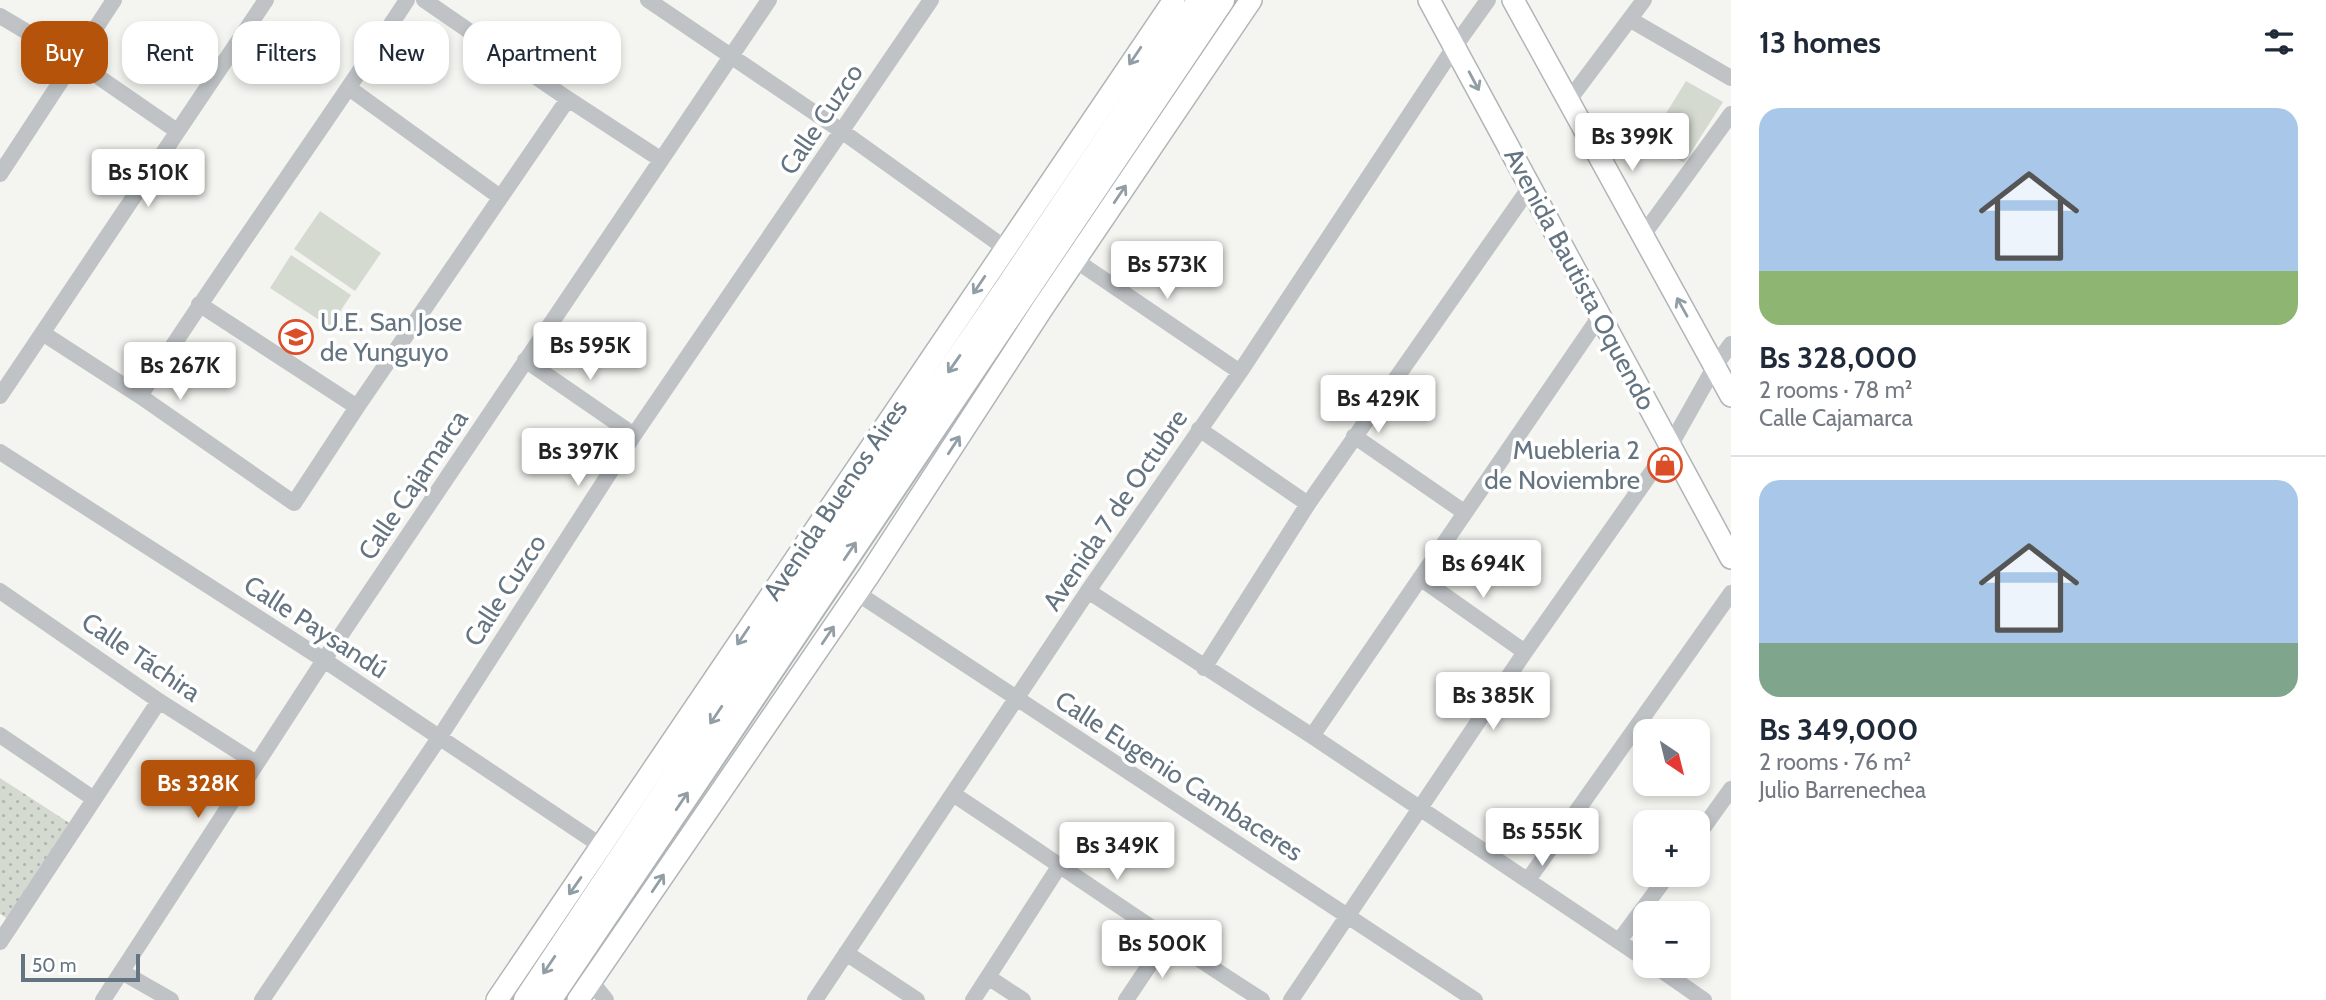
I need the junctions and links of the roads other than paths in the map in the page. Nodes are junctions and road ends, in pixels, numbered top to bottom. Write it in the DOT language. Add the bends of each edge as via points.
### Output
graph roads {
  1 [pos="114,0"];
  2 [pos="266,0"];
  3 [pos="407,0"];
  4 [pos="424,0"];
  5 [pos="648,0"];
  6 [pos="769,0"];
  7 [pos="931,0"];
  8 [pos="1174,0"];
  9 [pos="1200,0"];
  10 [pos="1222,0"];
  11 [pos="1251,0"];
  12 [pos="1429,0"];
  13 [pos="1488,0"];
  14 [pos="1513,0"];
  15 [pos="1644,0"];
  16 [pos="0,16"];
  17 [pos="1631,20"];
  18 [pos="100,21"];
  19 [pos="21,28"];
  20 [pos="1455,46"];
  21 [pos="731,57"];
  22 [pos="1731,78"];
  23 [pos="108,83"];
  24 [pos="58,84"];
  25 [pos="349,88"];
  26 [pos="568,99"];
  27 [pos="1569,100"];
  28 [pos="1731,114"];
  29 [pos="177,131"];
  30 [pos="842,132"];
  31 [pos="660,159"];
  32 [pos="0,174"];
  33 [pos="1530,187"];
  34 [pos="500,197"];
  35 [pos="1643,235"];
  36 [pos="1005,248"];
  37 [pos="1075,260"];
  38 [pos="199,304"];
  39 [pos="1600,316"];
  40 [pos="44,334"];
  41 [pos="1731,344"];
  42 [pos="525,360"];
  43 [pos="1715,366"];
  44 [pos="1240,372"];
  45 [pos="0,396"];
  46 [pos="140,396"];
  47 [pos="1731,396"];
  48 [pos="357,407"];
  49 [pos="1199,429"];
  50 [pos="634,435"];
  51 [pos="1354,436"];
  52 [pos="1670,446"];
  53 [pos="0,452"];
  54 [pos="1308,504"];
  55 [pos="1464,512"];
  56 [pos="1731,558"];
  57 [pos="1420,578"];
  58 [pos="1088,591"];
  59 [pos="857,593"];
  60 [pos="1731,593"];
  61 [pos="2,596"];
  62 [pos="1525,652"];
  63 [pos="324,660"];
  64 [pos="1204,668"];
  65 [pos="1018,699"];
  66 [pos="159,701"];
  67 [pos="0,736"];
  68 [pos="1312,736"];
  69 [pos="439,738"];
  70 [pos="256,762"];
  71 [pos="1731,789"];
  72 [pos="953,794"];
  73 [pos="94,799"];
  74 [pos="1420,807"];
  75 [pos="1710,818"];
  76 [pos="603,847"];
  77 [pos="1060,864"];
  78 [pos="1528,880"];
  79 [pos="1659,887"];
  80 [pos="1347,915"];
  81 [pos="1167,939"];
  82 [pos="1619,941"];
  83 [pos="0,942"];
  84 [pos="1633,951"];
  85 [pos="846,953"];
  86 [pos="122,972"];
  87 [pos="988,977"];
  88 [pos="1673,978"];
  89 [pos="591,981"];
  90 [pos="103,1000"];
  91 [pos="171,1000"];
  92 [pos="262,1000"];
  93 [pos="497,1000"];
  94 [pos="526,1000"];
  95 [pos="549,1000"];
  96 [pos="578,1000"];
  97 [pos="606,1000"];
  98 [pos="815,1000"];
  99 [pos="918,1000"];
  100 [pos="973,1000"];
  101 [pos="1023,1000"];
  102 [pos="1126,1000"];
  103 [pos="1262,1000"];
  104 [pos="1291,1000"];
  105 [pos="1475,1000"];
  106 [pos="1704,1000"];
  1 -- 18 [label="street"];
  2 -- 29 [label="street"];
  3 -- 25 [label="street"];
  4 -- 26 [label="street"];
  5 -- 21 [label="street"];
  6 -- 21 [label="street, Calle Cajamarca"];
  7 -- 30 [label="street, Calle Cuzco"];
  8 -- 36 [label="main road, Avenida Buenos Aires, one-way"];
  9 -- 94 [label="highway, Avenida Buenos Aires, one-way"];
  95 -- 10 [label="highway, Avenida Buenos Aires, one-way"];
  37 -- 11 [label="main road, one-way"];
  12 -- 20 [label="main road, Avenida Bautista Oquendo"];
  13 -- 20 [label="street, Avenida 7 de Octubre"];
  14 -- 27 [label="main road"];
  15 -- 17 [label="street"];
  16 -- 19 [label="street"];
  17 -- 22 [label="street"];
  17 -- 27 [label="street"];
  20 -- 33 [label="main road, Avenida Bautista Oquendo, one-way"];
  20 -- 44 [label="street, Avenida 7 de Octubre"];
  21 -- 30 [label="street"];
  21 -- 31 [label="street, Calle Cajamarca"];
  23 -- 29 [label="street"];
  24 -- 32 [label="street"];
  25 -- 34 [label="street"];
  25 -- 38 [label="street"];
  26 -- 31 [label="street"];
  26 -- 34 [label="street"];
  27 -- 35 [label="main road"];
  28 -- 35 [label="street"];
  29 -- 40 [label="street"];
  30 -- 36 [label="street"];
  30 -- 50 [label="street, Calle Cuzco"];
  31 -- 42 [label="street, Calle Cajamarca"];
  33 -- 39 [label="main road, Avenida Bautista Oquendo"];
  33 -- 51 [label="street"];
  34 -- 48 [label="street"];
  43 -- 35 [label="main road, one-way"];
  36 -- 76 [label="main road, Avenida Buenos Aires, one-way"];
  37 -- 44 [label="street"];
  59 -- 37 [label="main road, one-way"];
  38 -- 46 [label="street"];
  38 -- 48 [label="street"];
  39 -- 52 [label="main road, Avenida Bautista Oquendo"];
  39 -- 55 [label="street"];
  40 -- 45 [label="street"];
  40 -- 46 [label="street"];
  41 -- 43 [label="street"];
  42 -- 50 [label="street"];
  42 -- 63 [label="street, Calle Cajamarca"];
  43 -- 47 [label="main road"];
  43 -- 52 [label="street"];
  44 -- 49 [label="street, Avenida 7 de Octubre"];
  46 -- 48 [label="street" via="294,503"];
  49 -- 54 [label="street"];
  49 -- 58 [label="street, Avenida 7 de Octubre"];
  50 -- 69 [label="street, Calle Cuzco"];
  51 -- 54 [label="street"];
  51 -- 55 [label="street"];
  52 -- 56 [label="main road, Avenida Bautista Oquendo"];
  52 -- 62 [label="street"];
  53 -- 63 [label="street, Calle Paysandú"];
  54 -- 64 [label="street"];
  55 -- 57 [label="street"];
  57 -- 62 [label="street"];
  57 -- 68 [label="street"];
  58 -- 64 [label="street"];
  58 -- 65 [label="street, Avenida 7 de Octubre"];
  59 -- 65 [label="street, Calle Eugenio Cambaceres"];
  89 -- 59 [label="main road, one-way"];
  60 -- 78 [label="street"];
  61 -- 66 [label="street, Calle Táchira"];
  62 -- 74 [label="street"];
  63 -- 69 [label="street, Calle Paysandú"];
  63 -- 70 [label="street, Calle Cajamarca"];
  64 -- 68 [label="street"];
  65 -- 72 [label="street, Avenida 7 de Octubre"];
  65 -- 80 [label="street, Calle Eugenio Cambaceres"];
  66 -- 70 [label="street, Calle Táchira"];
  66 -- 73 [label="street"];
  67 -- 73 [label="street"];
  68 -- 74 [label="street"];
  69 -- 76 [label="street, Calle Paysandú"];
  69 -- 92 [label="street, Calle Cuzco"];
  70 -- 86 [label="street, Calle Cajamarca"];
  71 -- 75 [label="street"];
  72 -- 77 [label="street"];
  72 -- 85 [label="street, Avenida 7 de Octubre"];
  73 -- 83 [label="street"];
  74 -- 78 [label="street"];
  74 -- 80 [label="street"];
  76 -- 93 [label="main road, Avenida Buenos Aires, one-way"];
  77 -- 81 [label="street"];
  77 -- 87 [label="street"];
  78 -- 82 [label="street"];
  79 -- 82 [label="street"];
  80 -- 104 [label="street"];
  80 -- 105 [label="street, Calle Eugenio Cambaceres"];
  81 -- 102 [label="street"];
  81 -- 103 [label="street"];
  82 -- 84 [label="street"];
  85 -- 98 [label="street, Avenida 7 de Octubre"];
  85 -- 99 [label="street"];
  86 -- 90 [label="street, Calle Cajamarca"];
  86 -- 91 [label="street"];
  87 -- 100 [label="street"];
  87 -- 101 [label="street"];
  88 -- 106 [label="street"];
  89 -- 96 [label="main road"];
  89 -- 97 [label="street"];
}
